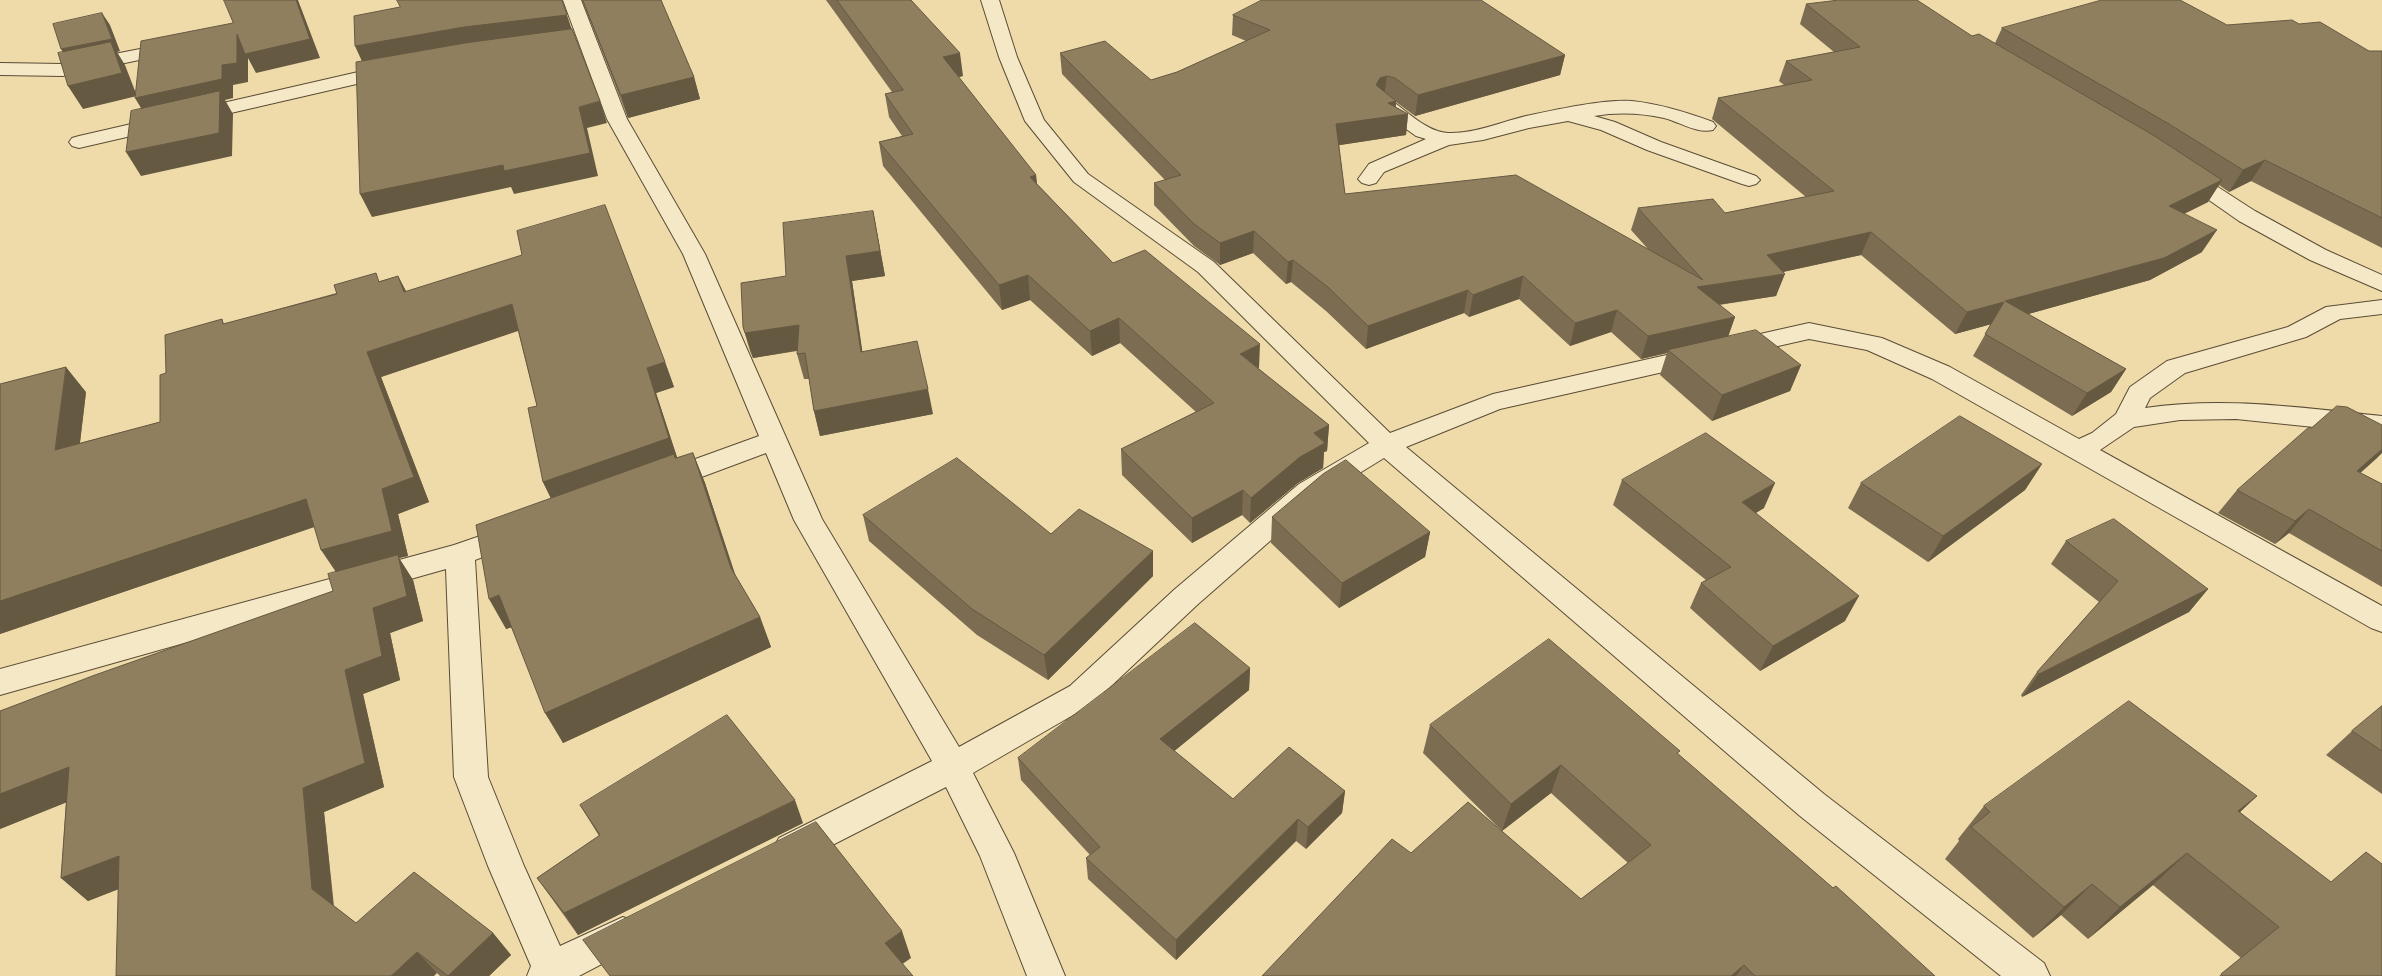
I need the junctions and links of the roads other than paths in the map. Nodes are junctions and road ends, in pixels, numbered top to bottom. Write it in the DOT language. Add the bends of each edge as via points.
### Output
graph roads {
  1 [pos="572,0"];
  2 [pos="990,0"];
  3 [pos="190,44"];
  4 [pos="415,66"];
  5 [pos="0,69"];
  6 [pos="1385,105"];
  7 [pos="1567,116"];
  8 [pos="1706,126"];
  9 [pos="1446,139"];
  10 [pos="79,142"];
  11 [pos="2165,162"];
  12 [pos="1369,179"];
  13 [pos="1748,180"];
  14 [pos="2382,284"];
  15 [pos="2382,307"];
  16 [pos="2127,419"];
  17 [pos="2382,425"];
  18 [pos="775,440"];
  19 [pos="1386,446"];
  20 [pos="2079,450"];
  21 [pos="636,490"];
  22 [pos="543,524"];
  23 [pos="460,554"];
  24 [pos="2382,620"];
  25 [pos="0,682"];
  26 [pos="953,767"];
  27 [pos="766,861"];
  28 [pos="655,918"];
  29 [pos="549,973"];
  30 [pos="1046,976"];
  31 [pos="2031,976"];
  1 -- 18 [label="street" via="578,43 694,254"];
  2 -- 19 [label="street" via="1008,57 1035,121 1081,178 1206,267"];
  3 -- 5 [label="street" via="63,70"];
  4 -- 10 [label="street"];
  6 -- 9 [label="street" via="1423,132"];
  7 -- 8 [label="street" via="1630,106 1669,113"];
  7 -- 9 [label="street"];
  7 -- 13 [label="street" via="1608,126"];
  9 -- 12 [label="street" via="1376,168"];
  11 -- 14 [label="street" via="2247,216 2318,255"];
  15 -- 16 [label="street" via="2334,312 2297,332 2176,367 2140,393"];
  16 -- 17 [label="street" via="2180,411 2236,410"];
  16 -- 20 [label="street" via="2101,440"];
  18 -- 21 [label="street"];
  18 -- 26 [label="street" via="808,520"];
  19 -- 20 [label="street" via="1493,402 1809,331 1873,343 1941,373"];
  19 -- 26 [label="street" via="1309,491 1186,597 1081,695"];
  19 -- 31 [label="street" via="1812,805"];
  20 -- 24 [label="street"];
  22 -- 23 [label="street"];
  23 -- 25 [label="street"];
  23 -- 29 [label="street" via="471,777"];
  26 -- 27 [label="street"];
  26 -- 30 [label="street" via="996,852"];
  28 -- 29 [label="street"];
}
